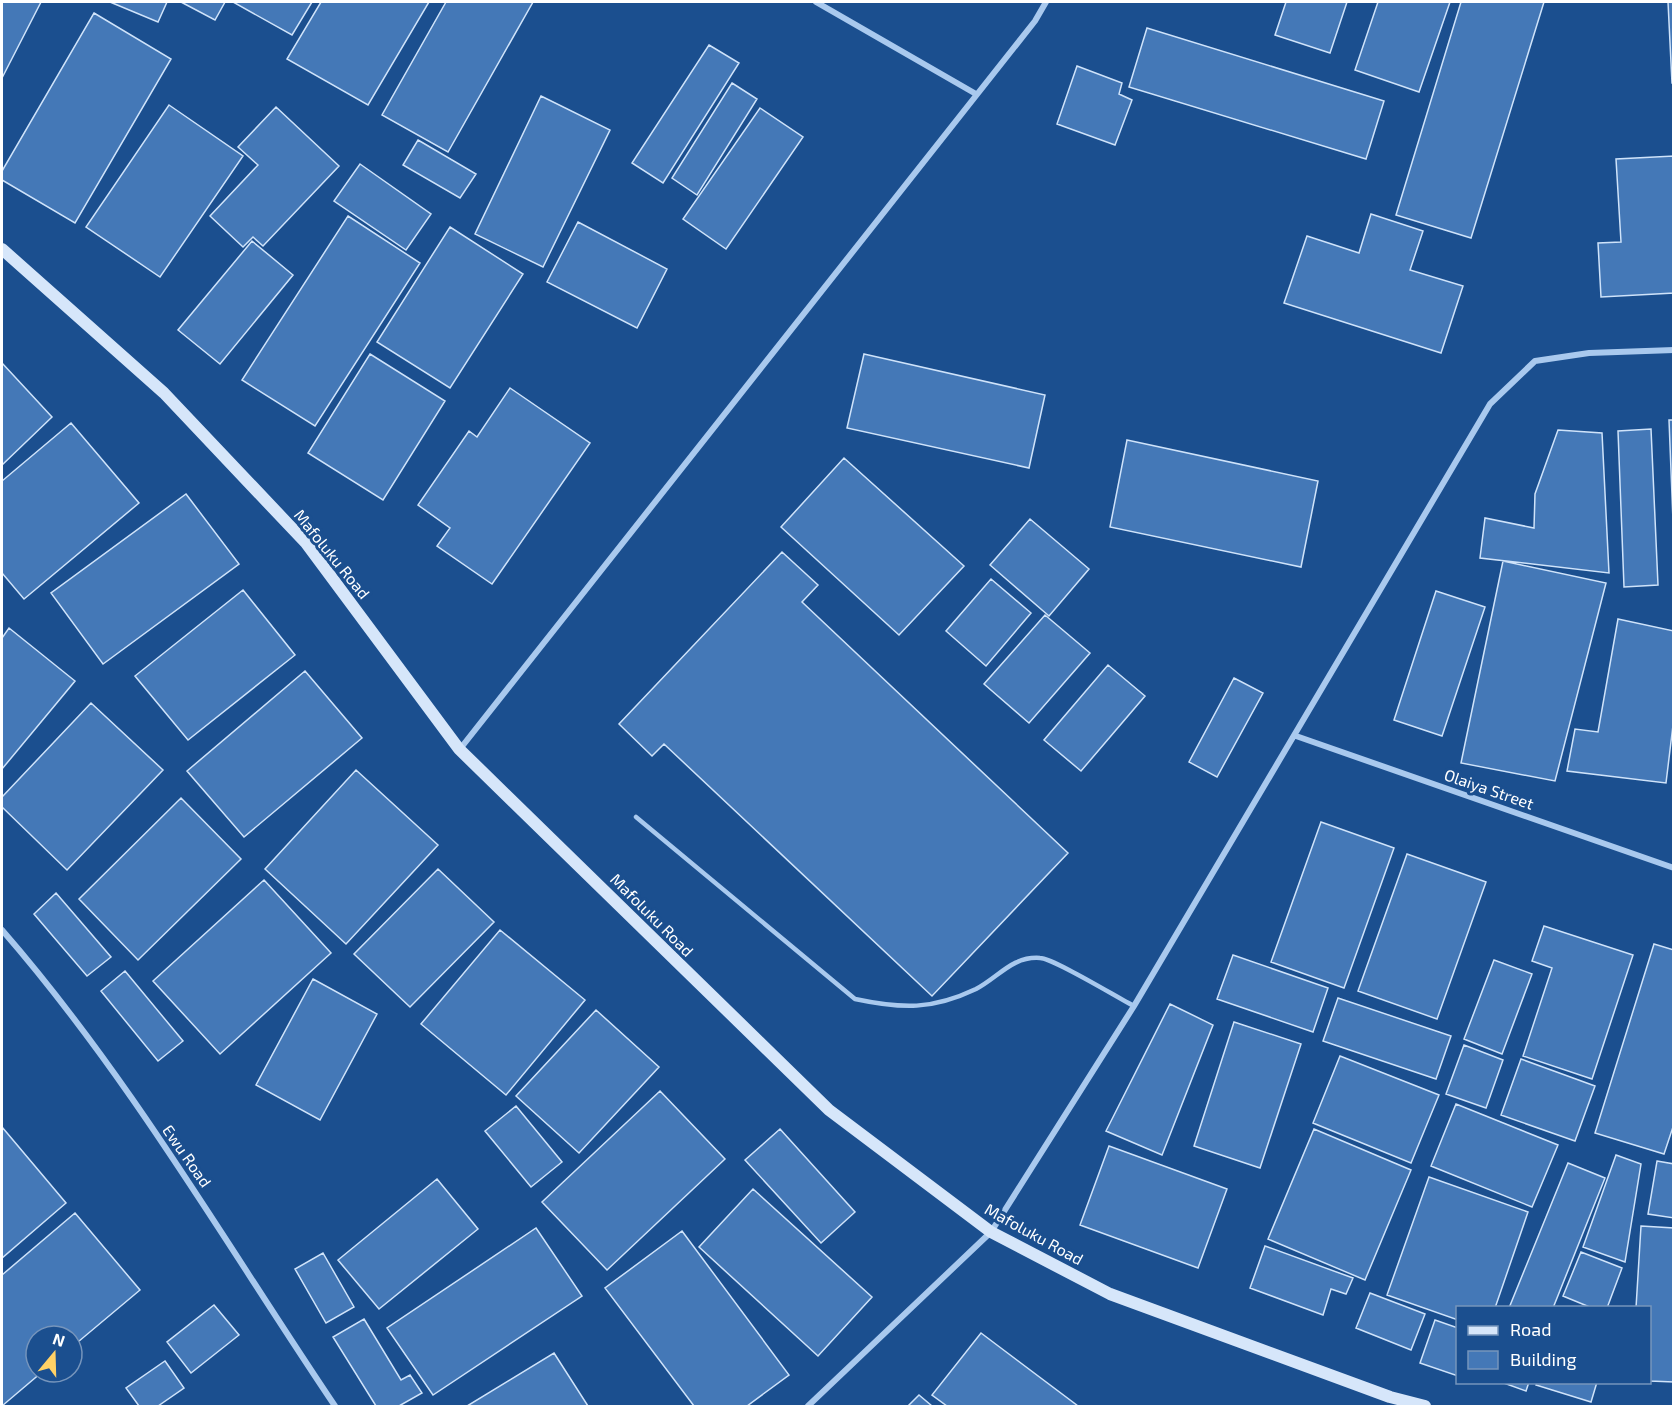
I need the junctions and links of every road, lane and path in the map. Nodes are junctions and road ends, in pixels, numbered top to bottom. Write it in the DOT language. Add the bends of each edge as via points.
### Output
graph roads {
  1 [pos="816,2"];
  2 [pos="1046,2"];
  3 [pos="976,94"];
  4 [pos="2,249"];
  5 [pos="1674,350"];
  6 [pos="1296,736"];
  7 [pos="459,749"];
  8 [pos="636,817"];
  9 [pos="1674,868"];
  10 [pos="2,930"];
  11 [pos="1134,1006"];
  12 [pos="991,1232"];
  13 [pos="1390,1402"];
  14 [pos="335,1407"];
  15 [pos="808,1407"];
  16 [pos="1425,1407"];
  1 -- 3 [label="street"];
  2 -- 3 [label="street"];
  3 -- 7 [label="street"];
  4 -- 7 [label="street, Mafoluku Road" via="164,393 306,543"];
  5 -- 6 [label="street" via="1589,353 1535,362 1490,404"];
  6 -- 9 [label="street, Olaiya Street"];
  6 -- 11 [label="street"];
  7 -- 12 [label="street, Mafoluku Road" via="829,1110"];
  8 -- 11 [label="lane" via="855,999 888,1006 924,1007 976,988 1019,959 1042,957"];
  10 -- 14 [label="street, Ewu Road" via="102,1056"];
  11 -- 12 [label="street"];
  12 -- 13 [label="street, Mafoluku Road" via="1110,1294"];
  12 -- 15 [label="street"];
  13 -- 16 [label="street, Mafoluku Road"];
}
